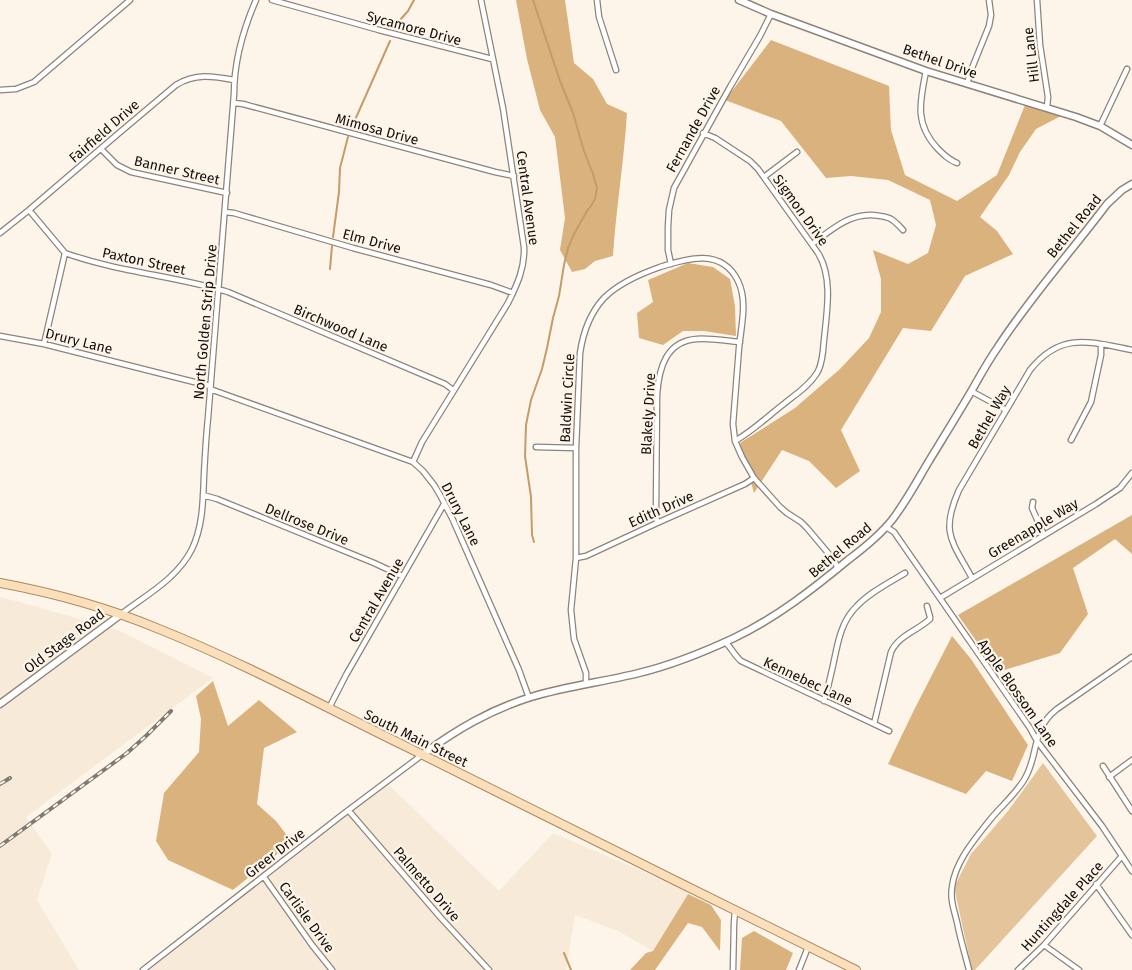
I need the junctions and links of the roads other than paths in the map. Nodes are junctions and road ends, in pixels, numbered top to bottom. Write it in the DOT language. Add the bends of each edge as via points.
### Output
graph roads {
  1 [pos="130,0"];
  2 [pos="256,0"];
  3 [pos="272,0"];
  4 [pos="481,0"];
  5 [pos="597,0"];
  6 [pos="739,0"];
  7 [pos="989,0"];
  8 [pos="1037,0"];
  9 [pos="771,14"];
  10 [pos="492,59"];
  11 [pos="1127,69"];
  12 [pos="616,70"];
  13 [pos="926,71"];
  14 [pos="234,80"];
  15 [pos="967,84"];
  16 [pos="0,90"];
  17 [pos="234,103"];
  18 [pos="1048,107"];
  19 [pos="1100,126"];
  20 [pos="703,133"];
  21 [pos="1132,145"];
  22 [pos="101,149"];
  23 [pos="797,152"];
  24 [pos="957,163"];
  25 [pos="514,176"];
  26 [pos="764,177"];
  27 [pos="1132,184"];
  28 [pos="227,193"];
  29 [pos="29,210"];
  30 [pos="226,212"];
  31 [pos="903,230"];
  32 [pos="0,233"];
  33 [pos="812,244"];
  34 [pos="65,253"];
  35 [pos="671,264"];
  36 [pos="219,289"];
  37 [pos="513,292"];
  38 [pos="0,336"];
  39 [pos="740,342"];
  40 [pos="44,344"];
  41 [pos="1101,344"];
  42 [pos="1132,350"];
  43 [pos="210,388"];
  44 [pos="453,390"];
  45 [pos="971,391"];
  46 [pos="1006,410"];
  47 [pos="1071,440"];
  48 [pos="735,441"];
  49 [pos="536,447"];
  50 [pos="576,448"];
  51 [pos="413,462"];
  52 [pos="1132,473"];
  53 [pos="754,478"];
  54 [pos="203,495"];
  55 [pos="1033,502"];
  56 [pos="444,504"];
  57 [pos="657,522"];
  58 [pos="886,527"];
  59 [pos="1044,535"];
  60 [pos="576,558"];
  61 [pos="838,569"];
  62 [pos="905,573"];
  63 [pos="402,576"];
  64 [pos="972,578"];
  65 [pos="0,582"];
  66 [pos="940,598"];
  67 [pos="927,606"];
  68 [pos="120,615"];
  69 [pos="725,642"];
  70 [pos="1132,657"];
  71 [pos="586,683"];
  72 [pos="529,698"];
  73 [pos="824,701"];
  74 [pos="0,704"];
  75 [pos="329,708"];
  76 [pos="874,724"];
  77 [pos="889,732"];
  78 [pos="1037,741"];
  79 [pos="422,755"];
  80 [pos="1132,760"];
  81 [pos="1103,766"];
  82 [pos="1109,777"];
  83 [pos="349,811"];
  84 [pos="1132,811"];
  85 [pos="1122,856"];
  86 [pos="1132,871"];
  87 [pos="264,877"];
  88 [pos="1096,884"];
  89 [pos="735,911"];
  90 [pos="1132,936"];
  91 [pos="1044,945"];
  92 [pos="808,947"];
  93 [pos="143,970"];
  94 [pos="332,970"];
  95 [pos="489,970"];
  96 [pos="733,970"];
  97 [pos="799,970"];
  98 [pos="856,970"];
  99 [pos="969,970"];
  100 [pos="1018,970"];
  101 [pos="1079,970"];
  1 -- 16 [label="street" via="38,78 22,87"];
  2 -- 14 [label="street, North Golden Strip Drive" via="242,37"];
  3 -- 10 [label="street, Sycamore Drive"];
  4 -- 10 [label="street, Central Avenue"];
  5 -- 12 [label="street" via="599,17"];
  6 -- 9 [label="street, Bethel Drive"];
  7 -- 15 [label="street" via="989,26"];
  8 -- 18 [label="street, Hill Lane"];
  9 -- 13 [label="street, Bethel Drive"];
  9 -- 20 [label="street, Fernande Drive"];
  10 -- 25 [label="street, Central Avenue"];
  11 -- 19 [label="street"];
  13 -- 15 [label="street, Bethel Drive"];
  13 -- 24 [label="street" via="920,106 924,130 946,157"];
  14 -- 17 [label="street, North Golden Strip Drive"];
  14 -- 22 [label="street, Fairfield Drive" via="201,76 183,81"];
  15 -- 18 [label="street, Bethel Drive"];
  17 -- 25 [label="street, Mimosa Drive"];
  17 -- 28 [label="street, North Golden Strip Drive"];
  18 -- 19 [label="street, Bethel Drive"];
  19 -- 21 [label="street, Bethel Drive"];
  20 -- 26 [label="street, Sigmon Drive" via="745,157"];
  20 -- 35 [label="street, Fernande Drive" via="671,198 668,227"];
  22 -- 28 [label="street, Banner Street" via="117,165 131,172"];
  22 -- 29 [label="street, Fairfield Drive"];
  23 -- 26 [label="street"];
  25 -- 37 [label="street, Central Avenue" via="525,252"];
  26 -- 33 [label="street, Sigmon Drive"];
  27 -- 45 [label="street, Bethel Road" via="1107,204 1024,308"];
  28 -- 30 [label="street, North Golden Strip Drive"];
  29 -- 32 [label="street, Fairfield Drive"];
  29 -- 34 [label="street"];
  30 -- 36 [label="street, North Golden Strip Drive"];
  30 -- 37 [label="street, Elm Drive"];
  31 -- 33 [label="street" via="884,216 857,216"];
  33 -- 48 [label="street, Sigmon Drive" via="823,262 828,282 819,368 802,390 751,432"];
  34 -- 36 [label="street, Paxton Street" via="90,262"];
  34 -- 40 [label="street"];
  35 -- 39 [label="street, Baldwin Circle" via="705,258 724,264 734,273 743,298"];
  35 -- 50 [label="street, Baldwin Circle" via="619,286 590,318 580,353"];
  36 -- 43 [label="street, North Golden Strip Drive"];
  36 -- 44 [label="street, Birchwood Lane"];
  37 -- 44 [label="street, Central Avenue"];
  38 -- 40 [label="street, Drury Lane"];
  39 -- 48 [label="street, Baldwin Circle" via="733,424"];
  39 -- 57 [label="street, Blakely Drive" via="689,340 675,347 663,363 657,394"];
  40 -- 43 [label="street, Drury Lane"];
  41 -- 42 [label="street, Bethel Way"];
  41 -- 46 [label="street, Bethel Way" via="1071,343 1045,353 1030,370"];
  41 -- 47 [label="street" via="1092,402"];
  43 -- 51 [label="street, Drury Lane"];
  43 -- 54 [label="street, North Golden Strip Drive"];
  44 -- 51 [label="street, Central Avenue"];
  45 -- 46 [label="street"];
  45 -- 58 [label="street, Bethel Road" via="909,496"];
  46 -- 64 [label="street, Bethel Way" via="959,490 950,514 952,541"];
  48 -- 53 [label="street, Baldwin Circle"];
  49 -- 50 [label="street"];
  50 -- 60 [label="street, Baldwin Circle"];
  51 -- 56 [label="street, Drury Lane" via="434,485"];
  52 -- 59 [label="street, Greenapple Way" via="1120,488"];
  53 -- 57 [label="street, Edith Drive"];
  53 -- 61 [label="street, Baldwin Circle" via="780,507 807,528"];
  54 -- 63 [label="street, Dellrose Drive"];
  54 -- 68 [label="street, North Golden Strip Drive" via="198,531 184,562 168,580"];
  55 -- 59 [label="street" via="1032,508"];
  56 -- 63 [label="street, Central Avenue"];
  56 -- 72 [label="street, Drury Lane"];
  57 -- 60 [label="street, Edith Drive"];
  58 -- 61 [label="street, Bethel Road"];
  58 -- 66 [label="street, Apple Blossom Lane" via="894,532"];
  59 -- 64 [label="street, Greenapple Way"];
  60 -- 71 [label="street, Baldwin Circle" via="571,610 574,639 586,673"];
  61 -- 69 [label="street, Bethel Road" via="775,615"];
  62 -- 73 [label="street" via="862,601 850,613 842,628"];
  63 -- 75 [label="street, Central Avenue"];
  64 -- 66 [label="street, Greenapple Way"];
  65 -- 68 [label="main road, South Main Street"];
  66 -- 78 [label="street, Apple Blossom Lane"];
  67 -- 76 [label="street" via="930,619 901,639 891,652"];
  68 -- 74 [label="street, Old Stage Road"];
  68 -- 75 [label="main road, South Main Street" via="208,649"];
  69 -- 71 [label="street, Bethel Road" via="657,668"];
  69 -- 73 [label="street, Kennebec Lane" via="741,661"];
  70 -- 78 [label="street" via="1052,713 1041,727"];
  71 -- 72 [label="street, Bethel Road"];
  72 -- 79 [label="street, Bethel Road" via="468,723"];
  73 -- 76 [label="street, Kennebec Lane"];
  75 -- 79 [label="main road, South Main Street"];
  76 -- 77 [label="street, Kennebec Lane"];
  78 -- 85 [label="street, Apple Blossom Lane"];
  78 -- 99 [label="street" via="1024,780 969,848 955,874 952,900"];
  79 -- 83 [label="street, Greer Drive"];
  79 -- 89 [label="main road, South Main Street"];
  80 -- 82 [label="street"];
  81 -- 82 [label="street"];
  82 -- 84 [label="street"];
  83 -- 87 [label="street, Greer Drive"];
  83 -- 95 [label="street, Palmetto Drive"];
  85 -- 86 [label="street, Apple Blossom Lane"];
  85 -- 88 [label="street, Huntingdale Place"];
  87 -- 93 [label="street, Greer Drive"];
  87 -- 94 [label="street, Carlisle Drive"];
  88 -- 90 [label="street"];
  88 -- 91 [label="street, Huntingdale Place"];
  89 -- 92 [label="main road, South Main Street"];
  89 -- 96 [label="street"];
  91 -- 100 [label="street, Huntingdale Place"];
  91 -- 101 [label="street"];
  92 -- 97 [label="street"];
  92 -- 98 [label="main road, South Main Street"];
}
